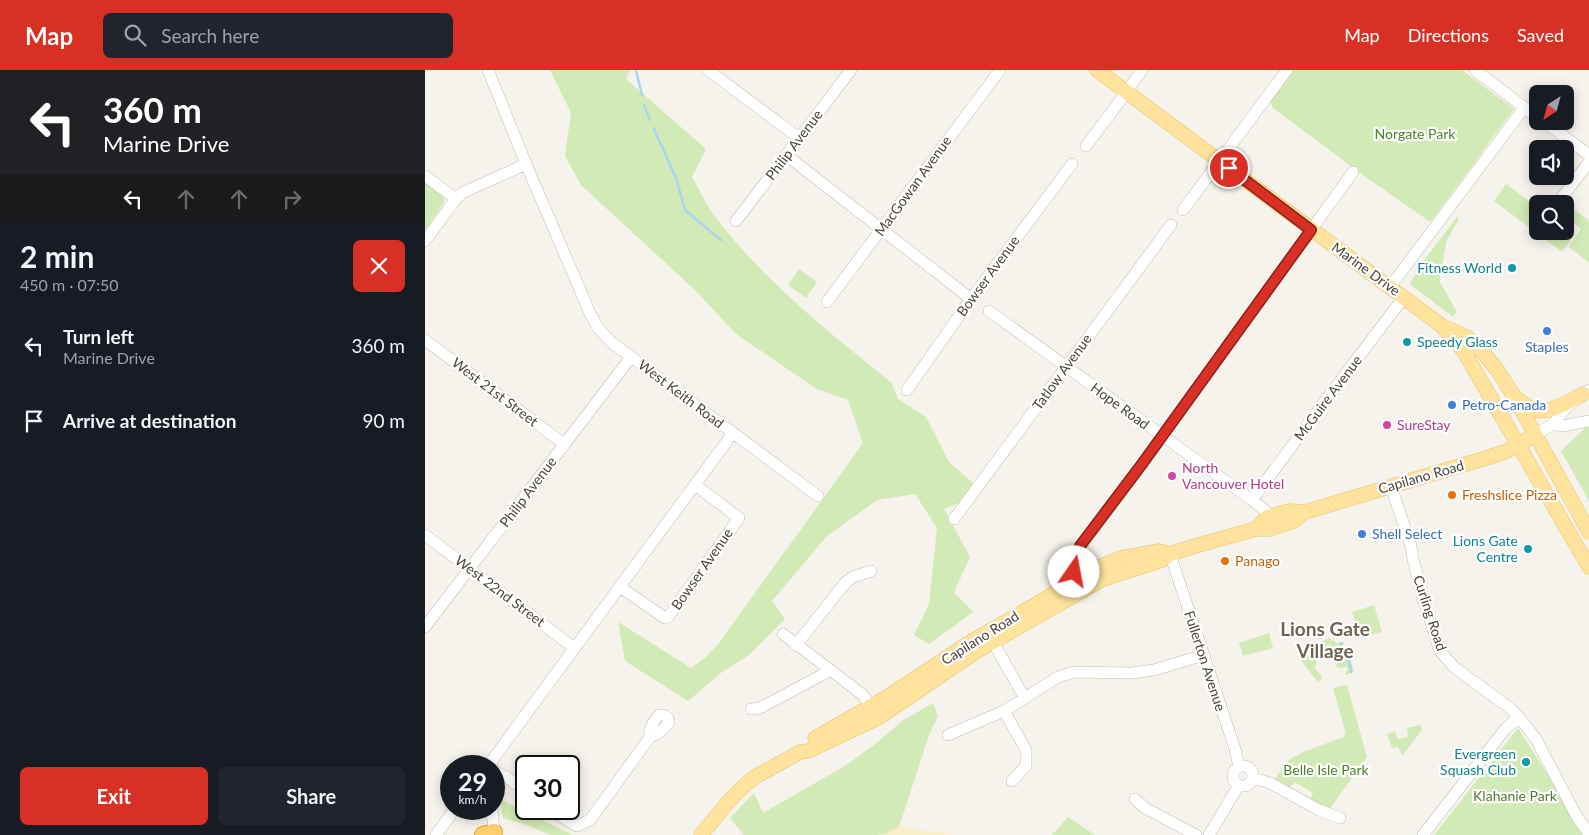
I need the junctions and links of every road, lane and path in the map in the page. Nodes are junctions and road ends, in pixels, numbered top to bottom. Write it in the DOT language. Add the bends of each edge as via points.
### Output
graph roads {
  1 [pos="488,70"];
  2 [pos="708,70"];
  3 [pos="851,70"];
  4 [pos="999,70"];
  5 [pos="1097,70"];
  6 [pos="1142,70"];
  7 [pos="1287,70"];
  8 [pos="1475,70"];
  9 [pos="1126,92"];
  10 [pos="1524,108"];
  11 [pos="1529,111"];
  12 [pos="1554,130"];
  13 [pos="799,138"];
  14 [pos="1086,146"];
  15 [pos="786,156"];
  16 [pos="1589,158"];
  17 [pos="1219,161"];
  18 [pos="526,164"];
  19 [pos="1072,164"];
  20 [pos="1353,172"];
  21 [pos="425,176"];
  22 [pos="1563,195"];
  23 [pos="456,199"];
  24 [pos="1183,210"];
  25 [pos="736,221"];
  26 [pos="1171,225"];
  27 [pos="882,229"];
  28 [pos="1311,230"];
  29 [pos="425,241"];
  30 [pos="1390,286"];
  31 [pos="1404,298"];
  32 [pos="971,299"];
  33 [pos="827,302"];
  34 [pos="989,311"];
  35 [pos="1442,326"];
  36 [pos="425,340"];
  37 [pos="1463,350"];
  38 [pos="631,357"];
  39 [pos="1066,367"];
  40 [pos="907,390"];
  41 [pos="1586,392"];
  42 [pos="1515,398"];
  43 [pos="1589,421"];
  44 [pos="1553,424"];
  45 [pos="733,433"];
  46 [pos="1535,435"];
  47 [pos="1161,436"];
  48 [pos="564,444"];
  49 [pos="1517,445"];
  50 [pos="695,485"];
  51 [pos="1391,486"];
  52 [pos="818,496"];
  53 [pos="1252,500"];
  54 [pos="1305,512"];
  55 [pos="1267,517"];
  56 [pos="954,519"];
  57 [pos="1256,529"];
  58 [pos="1589,532"];
  59 [pos="425,535"];
  60 [pos="1170,554"];
  61 [pos="1589,568"];
  62 [pos="471,569"];
  63 [pos="871,571"];
  64 [pos="1075,579"];
  65 [pos="620,587"];
  66 [pos="1022,625"];
  67 [pos="425,627"];
  68 [pos="783,634"];
  69 [pos="796,644"];
  70 [pos="574,648"];
  71 [pos="997,649"];
  72 [pos="1204,655"];
  73 [pos="831,670"];
  74 [pos="1024,697"];
  75 [pos="751,709"];
  76 [pos="1004,711"];
  77 [pos="874,713"];
  78 [pos="1516,714"];
  79 [pos="948,735"];
  80 [pos="650,737"];
  81 [pos="496,755"];
  82 [pos="1239,767"];
  83 [pos="1253,778"];
  84 [pos="1012,781"];
  85 [pos="1239,785"];
  86 [pos="1135,799"];
  87 [pos="1340,818"];
  88 [pos="447,820"];
  89 [pos="492,820"];
  90 [pos="567,820"];
  91 [pos="1587,831"];
  92 [pos="492,834"];
  93 [pos="436,835"];
  94 [pos="701,835"];
  95 [pos="1196,835"];
  96 [pos="1209,835"];
  97 [pos="1423,835"];
  1 -- 18 [label="street, West Keith Road"];
  2 -- 13 [label="street"];
  3 -- 13 [label="street, Philip Avenue"];
  4 -- 27 [label="street, MacGowan Avenue"];
  5 -- 9 [label="main road, Marine Drive"];
  6 -- 9 [label="street"];
  7 -- 17 [label="street"];
  8 -- 10 [label="street"];
  9 -- 14 [label="street"];
  9 -- 17 [label="main road, Marine Drive"];
  10 -- 11 [label="street"];
  10 -- 30 [label="street"];
  12 -- 16 [label="street"];
  13 -- 15 [label="street, Philip Avenue"];
  15 -- 25 [label="street, Philip Avenue"];
  15 -- 27 [label="street"];
  16 -- 22 [label="street"];
  17 -- 24 [label="street"];
  17 -- 28 [label="main road, Marine Drive"];
  18 -- 23 [label="street"];
  18 -- 38 [label="street, West Keith Road" via="593,319 604,335"];
  19 -- 32 [label="street, Bowser Avenue"];
  20 -- 28 [label="street"];
  21 -- 23 [label="street"];
  23 -- 29 [label="street"];
  26 -- 39 [label="street, Tatlow Avenue"];
  27 -- 32 [label="street"];
  27 -- 33 [label="street, MacGowan Avenue"];
  28 -- 30 [label="main road, Marine Drive"];
  28 -- 47 [label="street"];
  30 -- 31 [label="main road, Marine Drive"];
  31 -- 35 [label="main road, Marine Drive"];
  31 -- 53 [label="street, McGuire Avenue"];
  32 -- 40 [label="street, Bowser Avenue"];
  34 -- 39 [label="street, Hope Road"];
  35 -- 37 [label="main road, Marine Drive"];
  35 -- 42 [label="main road, Marine Drive" via="1467,337 1498,370"];
  36 -- 48 [label="street, West 21st Street"];
  37 -- 46 [label="main road" via="1483,365 1520,424"];
  37 -- 49 [label="main road, Marine Drive"];
  38 -- 45 [label="street, West Keith Road"];
  38 -- 48 [label="street, Philip Avenue"];
  39 -- 47 [label="street, Hope Road"];
  39 -- 56 [label="street, Tatlow Avenue"];
  41 -- 42 [label="main road" via="1556,408 1542,411 1531,409"];
  41 -- 44 [label="street"];
  42 -- 46 [label="main road, Marine Drive"];
  43 -- 44 [label="street" via="1563,426"];
  44 -- 46 [label="street"];
  45 -- 50 [label="street, West Keith Road"];
  45 -- 52 [label="street"];
  46 -- 49 [label="main road, Capilano Road"];
  46 -- 58 [label="main road, Marine Drive"];
  47 -- 53 [label="street, Hope Road"];
  47 -- 64 [label="street" via="1080,546 1073,567"];
  48 -- 62 [label="street, Philip Avenue"];
  49 -- 51 [label="main road, Capilano Road" via="1505,452"];
  49 -- 61 [label="main road, Marine Drive"];
  50 -- 65 [label="street, West Keith Road"];
  50 -- 65 [label="street, Bowser Avenue" via="739,518 669,616 665,618"];
  51 -- 54 [label="main road, Capilano Road"];
  51 -- 78 [label="street, Curling Road" via="1440,651 1455,667"];
  53 -- 55 [label="street, Hope Road" via="1267,512"];
  54 -- 55 [label="main road, Capilano Road" via="1289,510"];
  54 -- 57 [label="main road, Capilano Road" via="1294,521 1270,529"];
  55 -- 57 [label="main road"];
  57 -- 60 [label="main road, Capilano Road"];
  59 -- 62 [label="street, West 22nd Street"];
  60 -- 64 [label="main road, Capilano Road" via="1159,551 1121,558"];
  60 -- 66 [label="main road, Capilano Road" via="1162,560 1103,579"];
  60 -- 72 [label="street, Fullerton Avenue"];
  62 -- 67 [label="street, Philip Avenue"];
  62 -- 70 [label="street, West 22nd Street"];
  63 -- 69 [label="street" via="846,582"];
  64 -- 66 [label="main road" via="1072,587 1028,615"];
  64 -- 77 [label="main road, Capilano Road" via="972,641 916,679"];
  65 -- 70 [label="street, West Keith Road"];
  66 -- 77 [label="main road, Capilano Road"];
  68 -- 69 [label="street"];
  69 -- 73 [label="street"];
  70 -- 81 [label="street, West Keith Road"];
  71 -- 74 [label="street"];
  72 -- 74 [label="street" via="1154,670 1074,672 1058,677"];
  72 -- 82 [label="street, Fullerton Avenue"];
  73 -- 75 [label="street" via="760,708"];
  73 -- 77 [label="street" via="863,695"];
  74 -- 76 [label="street"];
  76 -- 79 [label="street"];
  76 -- 84 [label="street" via="1026,750 1026,766"];
  77 -- 94 [label="main road, Capilano Road" via="805,744 799,752 755,777 736,792"];
  78 -- 91 [label="street, Curling Road" via="1536,739"];
  78 -- 97 [label="street"];
  80 -- 90 [label="street" via="590,820 577,826"];
  82 -- 83 [label="street" via="1248,768"];
  82 -- 85 [label="street" via="1233,775"];
  83 -- 85 [label="street" via="1248,785"];
  83 -- 87 [label="street" via="1270,783"];
  85 -- 96 [label="street"];
  86 -- 95 [label="street" via="1145,808"];
  88 -- 93 [label="street"];
  89 -- 92 [label="street"];
}
